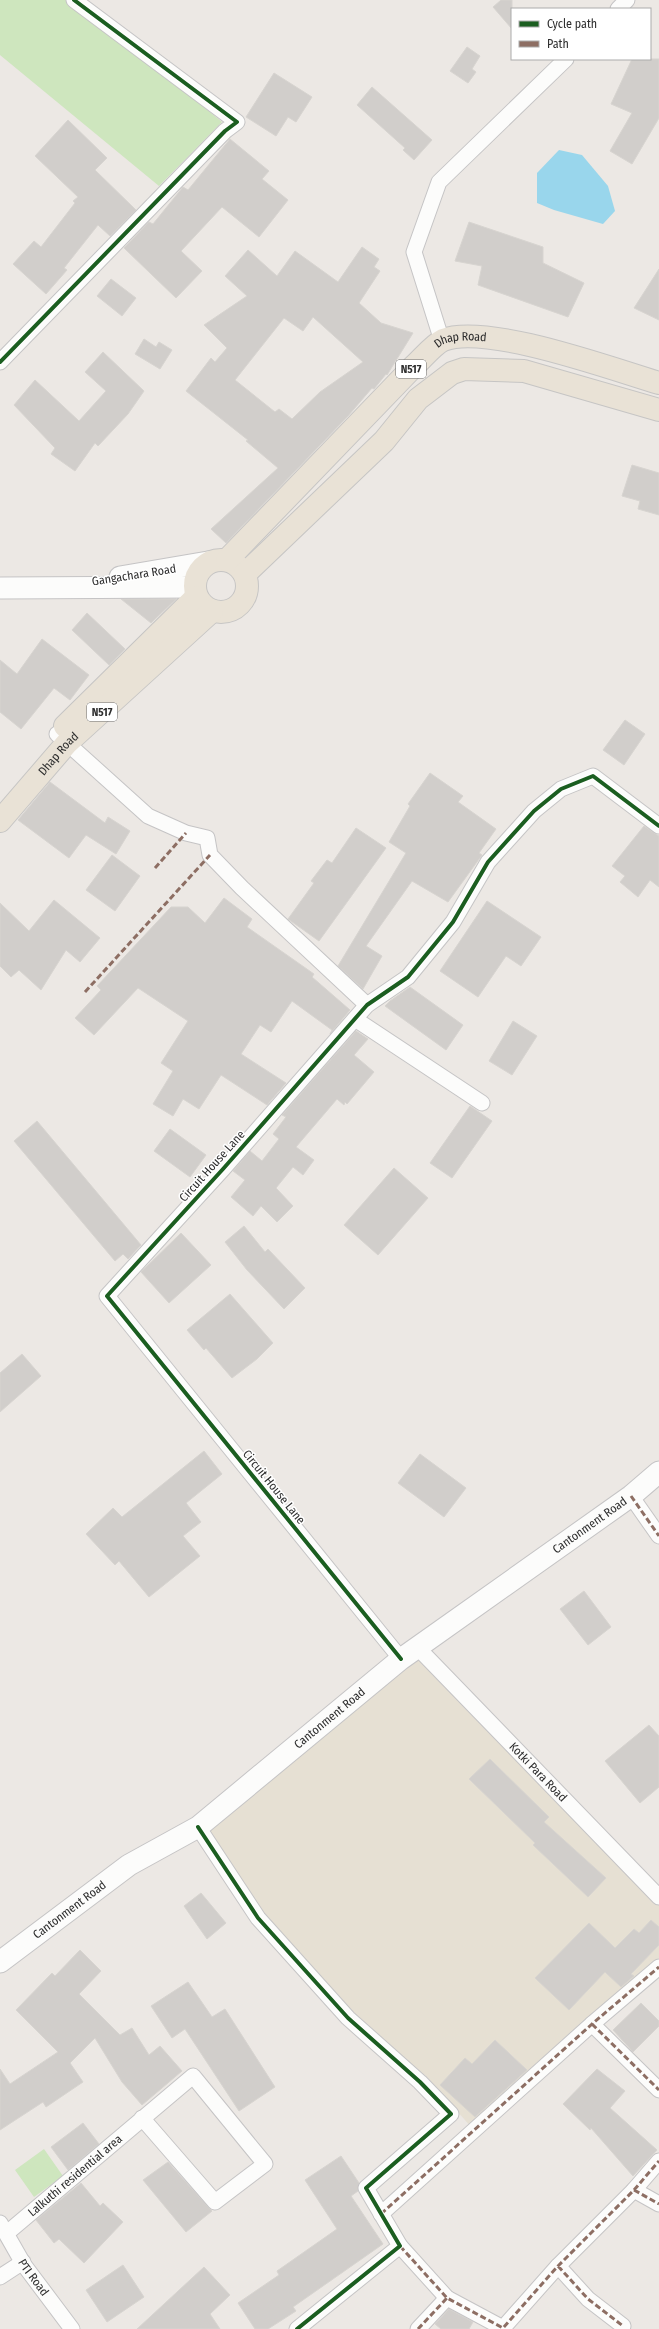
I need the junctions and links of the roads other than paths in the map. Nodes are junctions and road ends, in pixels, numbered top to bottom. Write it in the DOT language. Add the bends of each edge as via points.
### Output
graph roads {
  1 [pos="74,0"];
  2 [pos="627,0"];
  3 [pos="619,8"];
  4 [pos="565,60"];
  5 [pos="442,341"];
  6 [pos="0,362"];
  7 [pos="659,383"];
  8 [pos="659,410"];
  9 [pos="218,561"];
  10 [pos="245,574"];
  11 [pos="60,587"];
  12 [pos="0,588"];
  13 [pos="201,598"];
  14 [pos="62,739"];
  15 [pos="0,799"];
  16 [pos="0,821"];
  17 [pos="659,826"];
  18 [pos="367,1005"];
  19 [pos="355,1019"];
  20 [pos="482,1103"];
  21 [pos="659,1472"];
  22 [pos="630,1496"];
  23 [pos="659,1536"];
  24 [pos="418,1647"];
  25 [pos="401,1659"];
  26 [pos="198,1827"];
  27 [pos="659,1896"];
  28 [pos="0,1962"];
  29 [pos="659,1967"];
  30 [pos="592,2024"];
  31 [pos="659,2090"];
  32 [pos="142,2118"];
  33 [pos="659,2161"];
  34 [pos="634,2190"];
  35 [pos="659,2204"];
  36 [pos="381,2214"];
  37 [pos="4,2228"];
  38 [pos="400,2246"];
  39 [pos="23,2262"];
  40 [pos="558,2266"];
  41 [pos="0,2277"];
  42 [pos="447,2298"];
  43 [pos="623,2326"];
  44 [pos="72,2329"];
  45 [pos="297,2329"];
  46 [pos="418,2329"];
  1 -- 6 [label="street" via="236,122"];
  2 -- 3 [label="street"];
  4 -- 5 [label="street" via="439,182 414,252"];
  5 -- 7 [label="highway, Dhap Road / N517" via="460,336 485,336 530,346"];
  5 -- 9 [label="highway, Dhap Road / N517"];
  8 -- 10 [label="highway, Dhap Road / N517" via="524,371 464,369 452,373 418,399 384,441"];
  9 -- 10 [label="highway" via="241,568"];
  9 -- 11 [label="main road, Gangachara Road"];
  9 -- 13 [label="highway, Dhap Road / N517" via="201,569 196,577"];
  10 -- 13 [label="highway" via="248,585 246,595 241,604 232,610 222,613"];
  11 -- 12 [label="main road, Gangachara Road"];
  11 -- 13 [label="main road, Gangachara Road"];
  13 -- 14 [label="highway, Dhap Road / N517"];
  14 -- 15 [label="highway, Dhap Road / N517"];
  14 -- 16 [label="highway, Dhap Road / N517"];
  14 -- 18 [label="street" via="148,816 186,833 207,838 210,855"];
  17 -- 18 [label="street, Circuit House Lane" via="593,776 561,789 534,811 488,862 452,922 408,977"];
  18 -- 19 [label="street, Circuit House Lane"];
  19 -- 20 [label="street"];
  19 -- 25 [label="street, Circuit House Lane" via="107,1296"];
  21 -- 22 [label="main road, Cantonment Road"];
  22 -- 23 [label="street"];
  22 -- 24 [label="main road, Cantonment Road"];
  24 -- 25 [label="main road, Cantonment Road"];
  24 -- 27 [label="street, Kotki Para Road"];
  25 -- 26 [label="main road, Cantonment Road"];
  26 -- 28 [label="main road, Cantonment Road" via="128,1865"];
  26 -- 36 [label="street" via="258,1918 348,2018 420,2082 451,2114 366,2188"];
  29 -- 30 [label="street"];
  30 -- 31 [label="street"];
  30 -- 36 [label="street"];
  32 -- 32 [label="street, Lalkuthi residential area" via="215,2202 265,2164 193,2076"];
  32 -- 37 [label="street, Lalkuthi residential area"];
  33 -- 34 [label="street"];
  34 -- 35 [label="street"];
  34 -- 40 [label="street"];
  36 -- 38 [label="street"];
  37 -- 39 [label="street, PTI Road"];
  38 -- 42 [label="street"];
  38 -- 45 [label="street"];
  39 -- 41 [label="street"];
  39 -- 44 [label="street, PTI Road"];
  40 -- 42 [label="street" via="504,2328"];
  40 -- 43 [label="street" via="588,2299"];
  42 -- 46 [label="street"];
}
